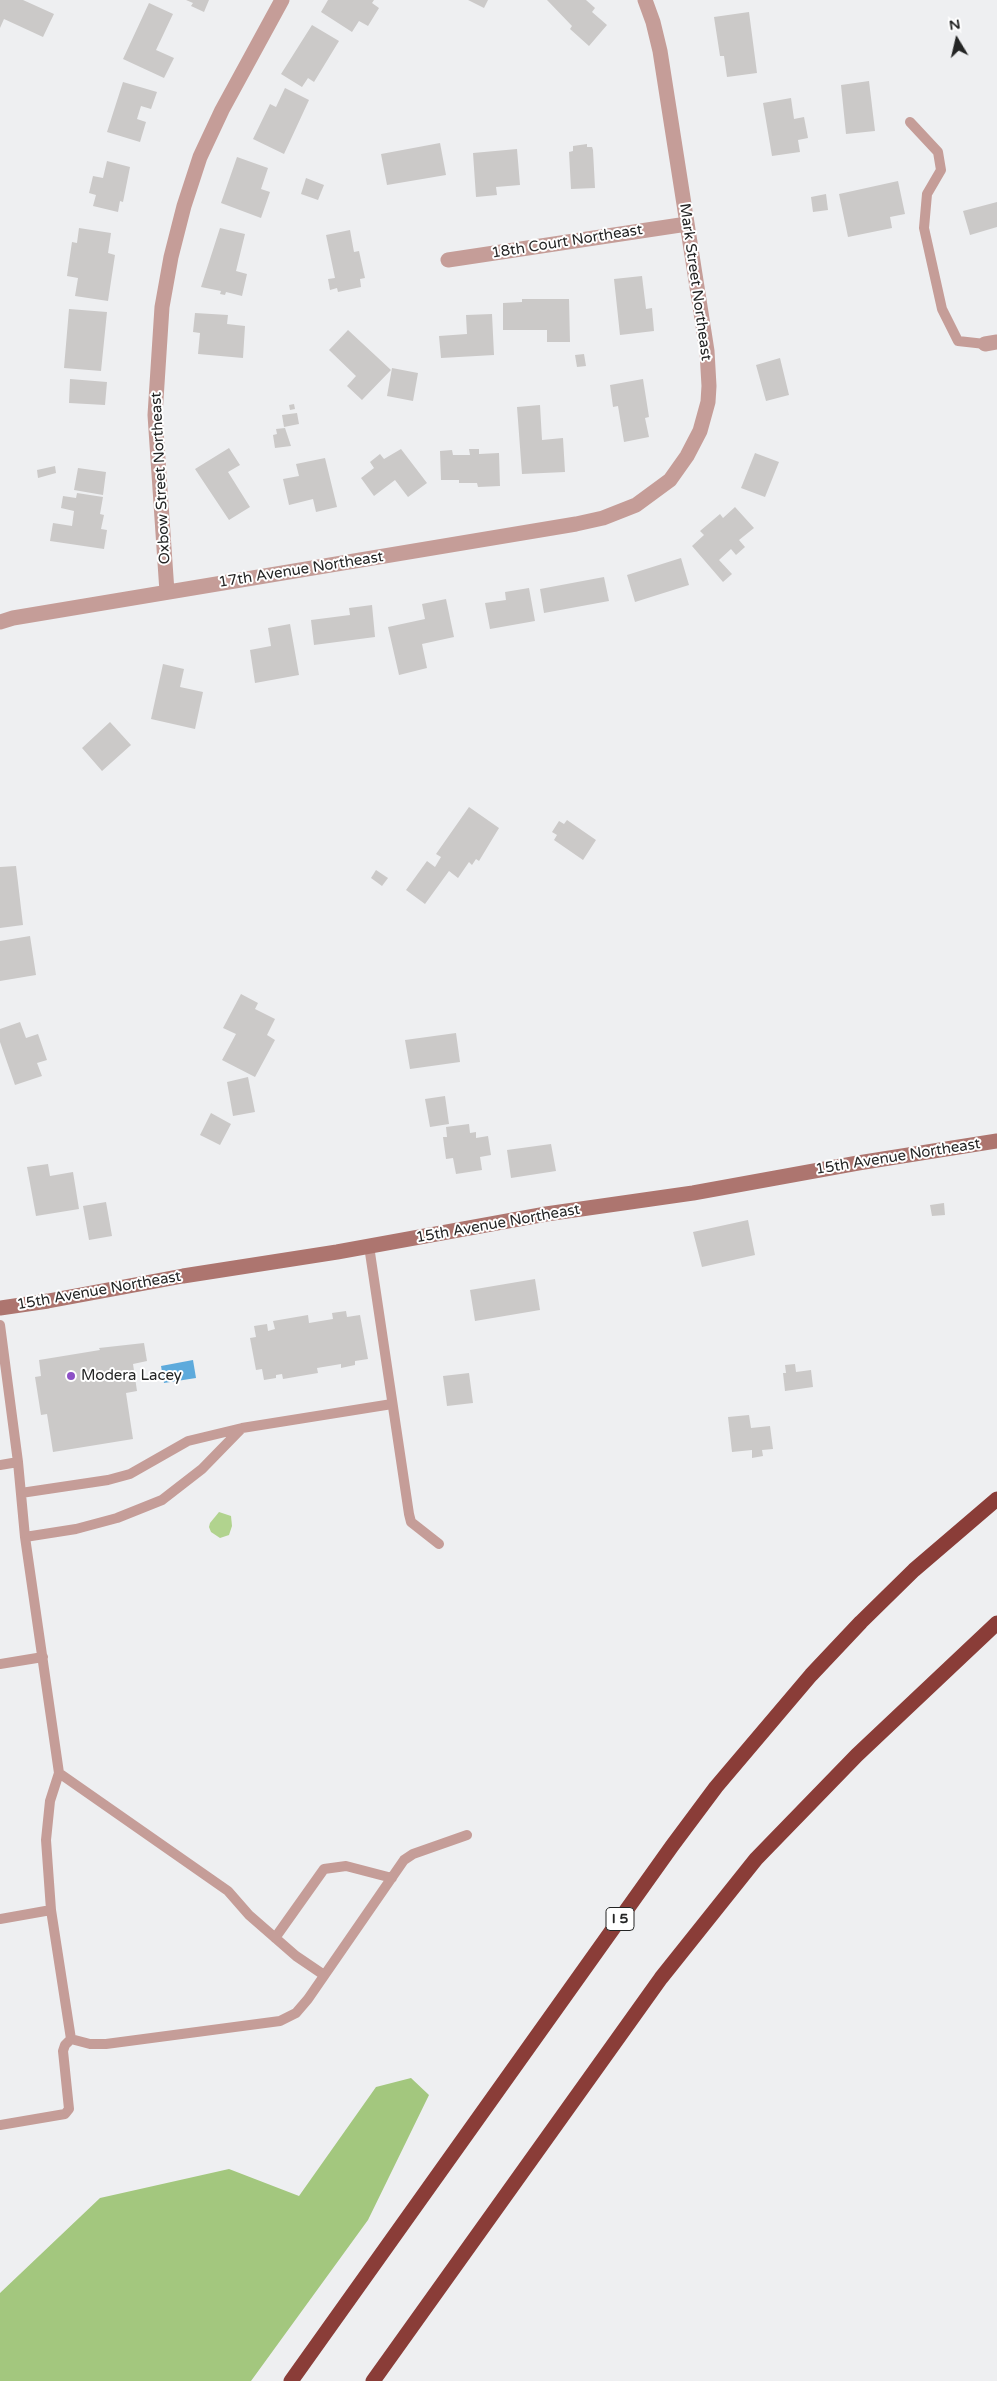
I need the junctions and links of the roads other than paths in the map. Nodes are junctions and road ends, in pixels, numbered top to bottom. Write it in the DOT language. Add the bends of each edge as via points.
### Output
graph roads {
  1 [pos="282,0"];
  2 [pos="646,0"];
  3 [pos="910,122"];
  4 [pos="687,224"];
  5 [pos="448,260"];
  6 [pos="991,344"];
  7 [pos="603,518"];
  8 [pos="167,592"];
  9 [pos="0,622"];
  10 [pos="997,1141"];
  11 [pos="370,1246"];
  12 [pos="0,1308"];
  13 [pos="0,1325"];
  14 [pos="392,1404"];
  15 [pos="242,1428"];
  16 [pos="18,1462"];
  17 [pos="0,1465"];
  18 [pos="21,1493"];
  19 [pos="997,1499"];
  20 [pos="25,1536"];
  21 [pos="439,1544"];
  22 [pos="997,1622"];
  23 [pos="42,1657"];
  24 [pos="0,1664"];
  25 [pos="59,1773"];
  26 [pos="467,1835"];
  27 [pos="392,1878"];
  28 [pos="51,1910"];
  29 [pos="0,1919"];
  30 [pos="275,1938"];
  31 [pos="324,1975"];
  32 [pos="71,2039"];
  33 [pos="0,2124"];
  34 [pos="291,2381"];
  35 [pos="373,2381"];
  1 -- 8 [label="street, Oxbow Street Northeast" via="200,157 171,257 157,351 155,414"];
  2 -- 4 [label="street, Mark Street Northeast" via="660,51"];
  3 -- 6 [label="lane" via="938,152 941,170 927,194 924,228 942,309 958,341"];
  4 -- 5 [label="street, 18th Court Northeast"];
  4 -- 7 [label="street, Mark Street Northeast" via="707,351 709,386 705,417 687,456 670,480 636,505"];
  7 -- 8 [label="street, 17th Avenue Northeast"];
  8 -- 9 [label="street, 17th Avenue Northeast"];
  10 -- 11 [label="street, 15th Avenue Northeast"];
  11 -- 12 [label="street, 15th Avenue Northeast"];
  11 -- 14 [label="lane"];
  13 -- 16 [label="lane"];
  14 -- 15 [label="lane"];
  14 -- 21 [label="lane" via="411,1522"];
  15 -- 18 [label="lane" via="188,1441 130,1474"];
  15 -- 20 [label="lane" via="202,1469 162,1500 76,1530"];
  16 -- 17 [label="lane"];
  16 -- 18 [label="lane"];
  18 -- 20 [label="lane"];
  19 -- 34 [label="highway, I 5" via="914,1570 861,1622 810,1675 722,1780"];
  20 -- 23 [label="lane"];
  22 -- 35 [label="highway" via="863,1748 756,1859 661,1978"];
  23 -- 24 [label="lane"];
  23 -- 25 [label="lane"];
  25 -- 28 [label="lane" via="47,1820"];
  25 -- 30 [label="lane" via="228,1890"];
  26 -- 27 [label="lane" via="413,1854 404,1860"];
  27 -- 30 [label="lane" via="346,1866 324,1869"];
  27 -- 31 [label="lane"];
  28 -- 29 [label="lane"];
  28 -- 32 [label="lane"];
  30 -- 31 [label="lane"];
  31 -- 32 [label="lane" via="296,2013 280,2021 106,2044"];
  32 -- 33 [label="lane" via="63,2051 69,2108 65,2114"];
}
